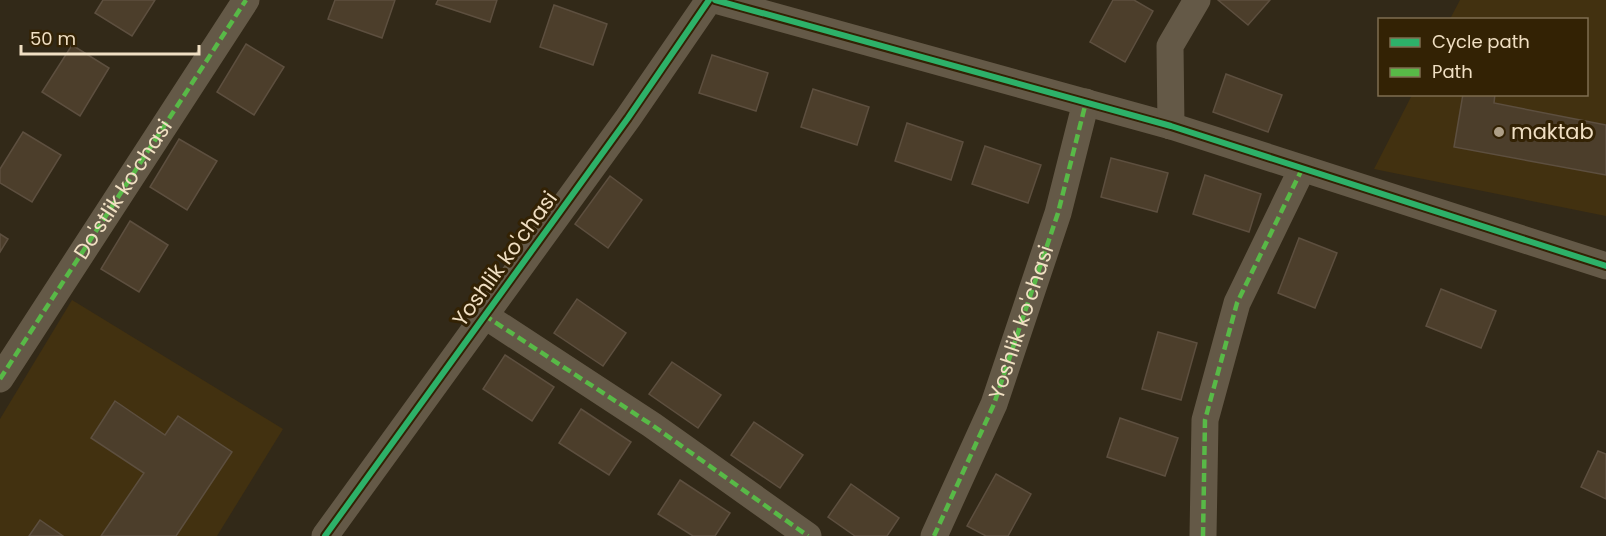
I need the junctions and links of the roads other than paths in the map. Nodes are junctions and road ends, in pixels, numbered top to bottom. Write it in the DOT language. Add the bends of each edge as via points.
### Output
graph roads {
  1 [pos="246,0"];
  2 [pos="709,0"];
  3 [pos="716,0"];
  4 [pos="1197,0"];
  5 [pos="1086,102"];
  6 [pos="1171,126"];
  7 [pos="1302,168"];
  8 [pos="1606,266"];
  9 [pos="484,315"];
  10 [pos="0,379"];
  11 [pos="325,536"];
  12 [pos="808,536"];
  13 [pos="934,536"];
  14 [pos="1203,536"];
  1 -- 10 [label="street, Do'stlik ko'chasi"];
  2 -- 9 [label="street, Yoshlik ko'chasi"];
  3 -- 5 [label="street"];
  4 -- 6 [label="street" via="1170,46"];
  5 -- 6 [label="street"];
  5 -- 13 [label="street, Yoshlik ko'chasi" via="1058,213 994,404"];
  6 -- 7 [label="street"];
  7 -- 8 [label="street"];
  7 -- 14 [label="street" via="1237,303 1205,420"];
  9 -- 11 [label="street, Yoshlik ko'chasi"];
  9 -- 12 [label="street, Yoshlik ko'chasi" via="652,425"];
}
